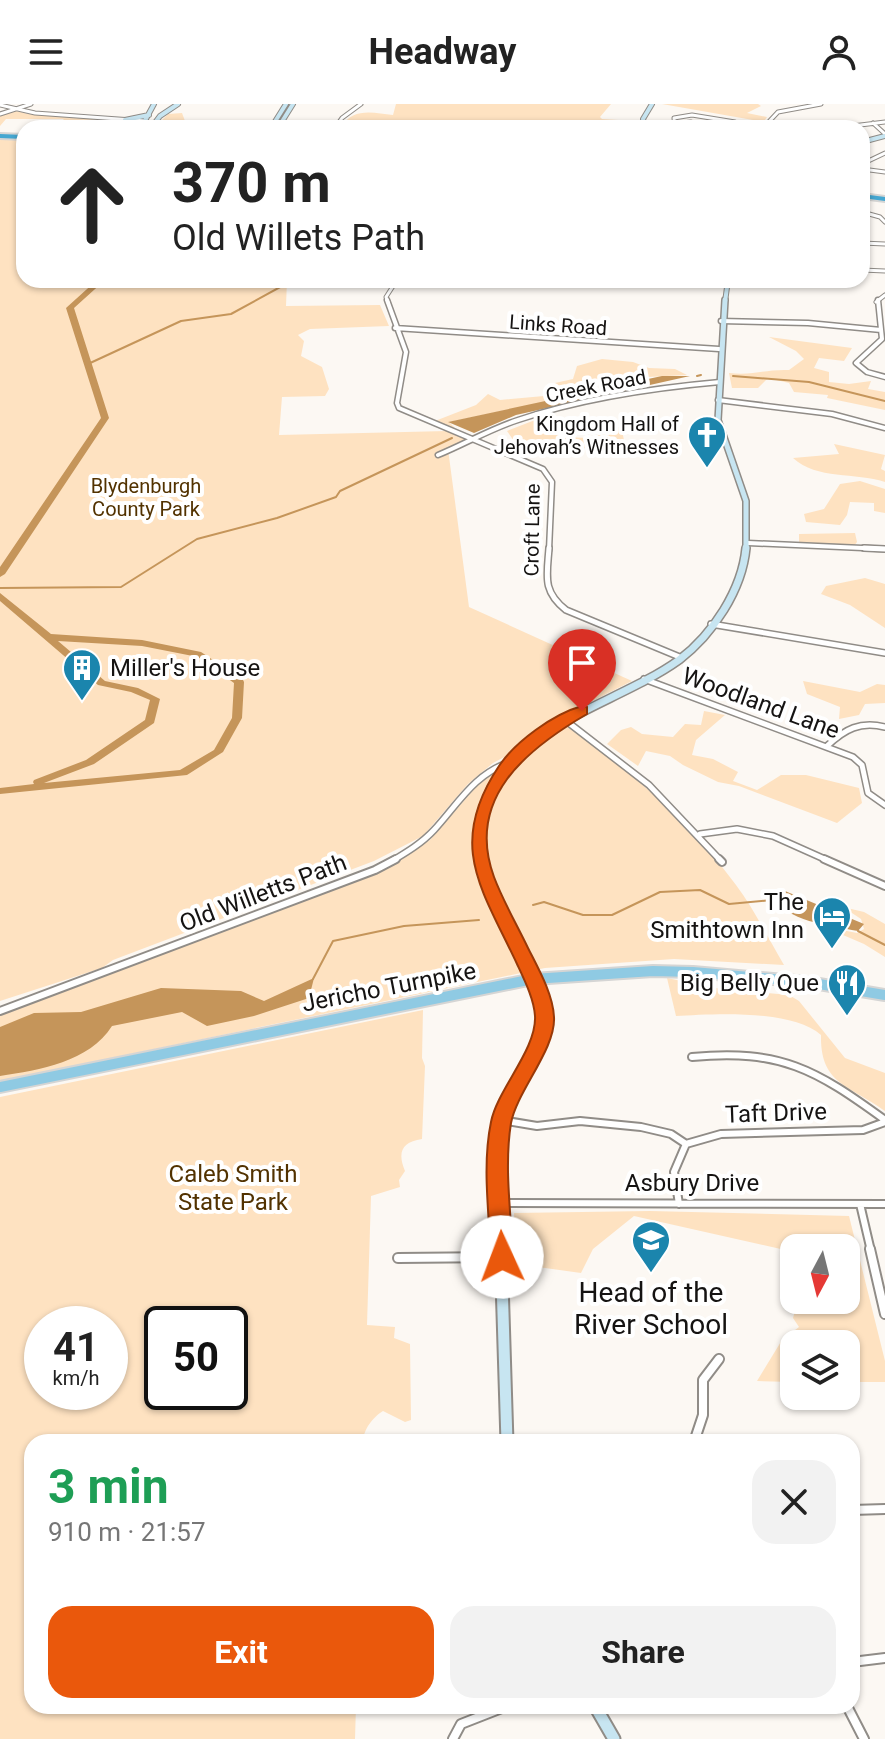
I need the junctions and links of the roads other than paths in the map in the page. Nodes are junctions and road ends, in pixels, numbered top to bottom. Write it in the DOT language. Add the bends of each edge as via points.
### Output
graph roads {
  1 [pos="20,104"];
  2 [pos="31,104"];
  3 [pos="154,104"];
  4 [pos="178,104"];
  5 [pos="361,104"];
  6 [pos="821,104"];
  7 [pos="7,108"];
  8 [pos="0,110"];
  9 [pos="15,110"];
  10 [pos="163,113"];
  11 [pos="150,115"];
  12 [pos="704,117"];
  13 [pos="125,120"];
  14 [pos="146,120"];
  15 [pos="157,120"];
  16 [pos="341,120"];
  17 [pos="674,120"];
  18 [pos="696,120"];
  19 [pos="723,120"];
  20 [pos="771,120"];
  21 [pos="885,122"];
  22 [pos="870,123"];
  23 [pos="873,123"];
  24 [pos="885,135"];
  25 [pos="392,288"];
  26 [pos="727,288"];
  27 [pos="885,295"];
  28 [pos="721,321"];
  29 [pos="395,328"];
  30 [pos="881,330"];
  31 [pos="719,349"];
  32 [pos="885,377"];
  33 [pos="720,382"];
  34 [pos="718,400"];
  35 [pos="885,428"];
  36 [pos="475,440"];
  37 [pos="438,455"];
  38 [pos="748,543"];
  39 [pos="885,549"];
  40 [pos="711,624"];
  41 [pos="885,653"];
  42 [pos="682,658"];
  43 [pos="644,679"];
  44 [pos="565,720"];
  45 [pos="885,727"];
  46 [pos="827,746"];
  47 [pos="510,762"];
  48 [pos="885,805"];
  49 [pos="700,834"];
  50 [pos="722,862"];
  51 [pos="885,886"];
  52 [pos="533,979"];
  53 [pos="885,995"];
  54 [pos="0,1011"];
  55 [pos="692,1057"];
  56 [pos="0,1087"];
  57 [pos="501,1120"];
  58 [pos="885,1121"];
  59 [pos="686,1144"];
  60 [pos="500,1203"];
  61 [pos="679,1204"];
  62 [pos="860,1204"];
  63 [pos="885,1204"];
  64 [pos="502,1257"];
  65 [pos="398,1258"];
  66 [pos="880,1272"];
  67 [pos="885,1314"];
  68 [pos="719,1359"];
  69 [pos="507,1434"];
  70 [pos="697,1434"];
  71 [pos="885,1509"];
  72 [pos="860,1510"];
  73 [pos="885,1658"];
  74 [pos="860,1661"];
  75 [pos="487,1714"];
  76 [pos="600,1714"];
  77 [pos="851,1714"];
  78 [pos="453,1739"];
  79 [pos="614,1739"];
  80 [pos="864,1739"];
  1 -- 7 [label="street"];
  2 -- 9 [label="street"];
  3 -- 11 [label="main road"];
  4 -- 10 [label="main road"];
  4 -- 10 [label="main road" via="181,111"];
  5 -- 16 [label="street"];
  6 -- 20 [label="street" via="778,112"];
  7 -- 8 [label="street"];
  7 -- 9 [label="street"];
  8 -- 9 [label="street"];
  9 -- 13 [label="street"];
  10 -- 15 [label="main road"];
  11 -- 13 [label="main road"];
  11 -- 14 [label="main road"];
  12 -- 17 [label="street"];
  12 -- 18 [label="street"];
  12 -- 19 [label="street"];
  21 -- 23 [label="street"];
  22 -- 23 [label="street"];
  23 -- 24 [label="street"];
  25 -- 29 [label="street, Croft Lane" via="386,297"];
  26 -- 28 [label="main road"];
  27 -- 30 [label="street" via="876,302"];
  28 -- 30 [label="street"];
  28 -- 31 [label="main road"];
  29 -- 31 [label="street, Links Road"];
  29 -- 36 [label="street, Croft Lane" via="406,352 399,408"];
  30 -- 32 [label="street" via="882,339 856,363"];
  31 -- 33 [label="main road"];
  33 -- 34 [label="main road"];
  33 -- 36 [label="street, Creek Road" via="549,411 515,420"];
  34 -- 35 [label="street" via="832,414"];
  34 -- 38 [label="main road" via="720,431 748,500"];
  36 -- 37 [label="street, Creek Road"];
  36 -- 42 [label="street, Croft Lane" via="536,464 551,478 547,585 556,603"];
  38 -- 39 [label="street"];
  38 -- 40 [label="main road" via="742,577"];
  40 -- 41 [label="street"];
  40 -- 42 [label="main road"];
  42 -- 43 [label="main road"];
  43 -- 44 [label="main road"];
  43 -- 46 [label="street, Woodland Lane"];
  44 -- 47 [label="main road"];
  44 -- 49 [label="street" via="631,766"];
  45 -- 46 [label="street" via="853,725"];
  46 -- 48 [label="street, Woodland Lane" via="858,760 868,793"];
  47 -- 52 [label="main road" via="480,821 481,856 485,876"];
  47 -- 54 [label="street, Old Willetts Path" via="478,778 431,833 375,870"];
  49 -- 50 [label="street"];
  49 -- 51 [label="street" via="737,829 773,836"];
  52 -- 53 [label="main road, Jericho Turnpike" via="693,972"];
  52 -- 56 [label="main road, Jericho Turnpike"];
  52 -- 57 [label="main road" via="545,1018 541,1038"];
  55 -- 58 [label="street" via="745,1053 794,1062 829,1078"];
  57 -- 59 [label="street" via="537,1126 580,1121 641,1127 671,1134"];
  57 -- 60 [label="main road"];
  58 -- 59 [label="street, Taft Drive" via="863,1130 721,1134"];
  59 -- 61 [label="street" via="673,1169"];
  60 -- 61 [label="street, Asbury Drive"];
  60 -- 64 [label="main road"];
  61 -- 62 [label="street, Asbury Drive"];
  62 -- 63 [label="street, Asbury Drive"];
  62 -- 66 [label="street"];
  64 -- 65 [label="street"];
  64 -- 69 [label="main road"];
  66 -- 67 [label="street"];
  68 -- 70 [label="street" via="703,1380 703,1415"];
  71 -- 72 [label="street"];
  73 -- 74 [label="street"];
  75 -- 78 [label="street" via="461,1724"];
  76 -- 79 [label="main road"];
  77 -- 80 [label="street"];
}
